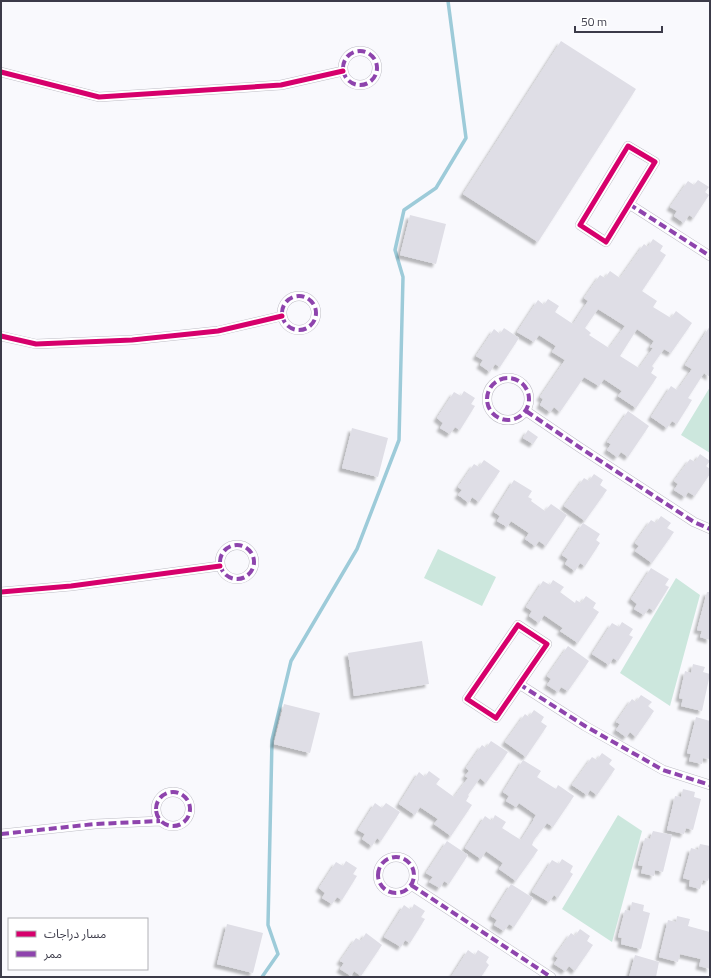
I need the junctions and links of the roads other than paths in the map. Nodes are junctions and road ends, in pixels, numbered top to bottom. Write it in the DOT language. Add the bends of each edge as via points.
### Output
graph roads {
  1 [pos="343,71"];
  2 [pos="1,72"];
  3 [pos="629,204"];
  4 [pos="710,256"];
  5 [pos="282,316"];
  6 [pos="1,336"];
  7 [pos="526,410"];
  8 [pos="710,529"];
  9 [pos="220,566"];
  10 [pos="1,592"];
  11 [pos="519,684"];
  12 [pos="710,785"];
  13 [pos="160,821"];
  14 [pos="1,834"];
  15 [pos="411,885"];
  16 [pos="551,977"];
  1 -- 2 [label="street" via="281,85 99,97"];
  3 -- 3 [label="street" via="655,162 628,146 580,225 606,242"];
  3 -- 4 [label="street"];
  5 -- 6 [label="street" via="218,331 132,340 36,344"];
  7 -- 7 [label="street" via="529,398 520,382 514,379 500,379 489,389 487,403 493,415 498,418 516,419"];
  7 -- 8 [label="street" via="694,522"];
  9 -- 10 [label="street" via="71,586"];
  11 -- 11 [label="street" via="547,644 518,625 467,699 496,718"];
  11 -- 12 [label="street" via="585,726 663,770"];
  13 -- 14 [label="street" via="95,824"];
  15 -- 16 [label="street"];
}
